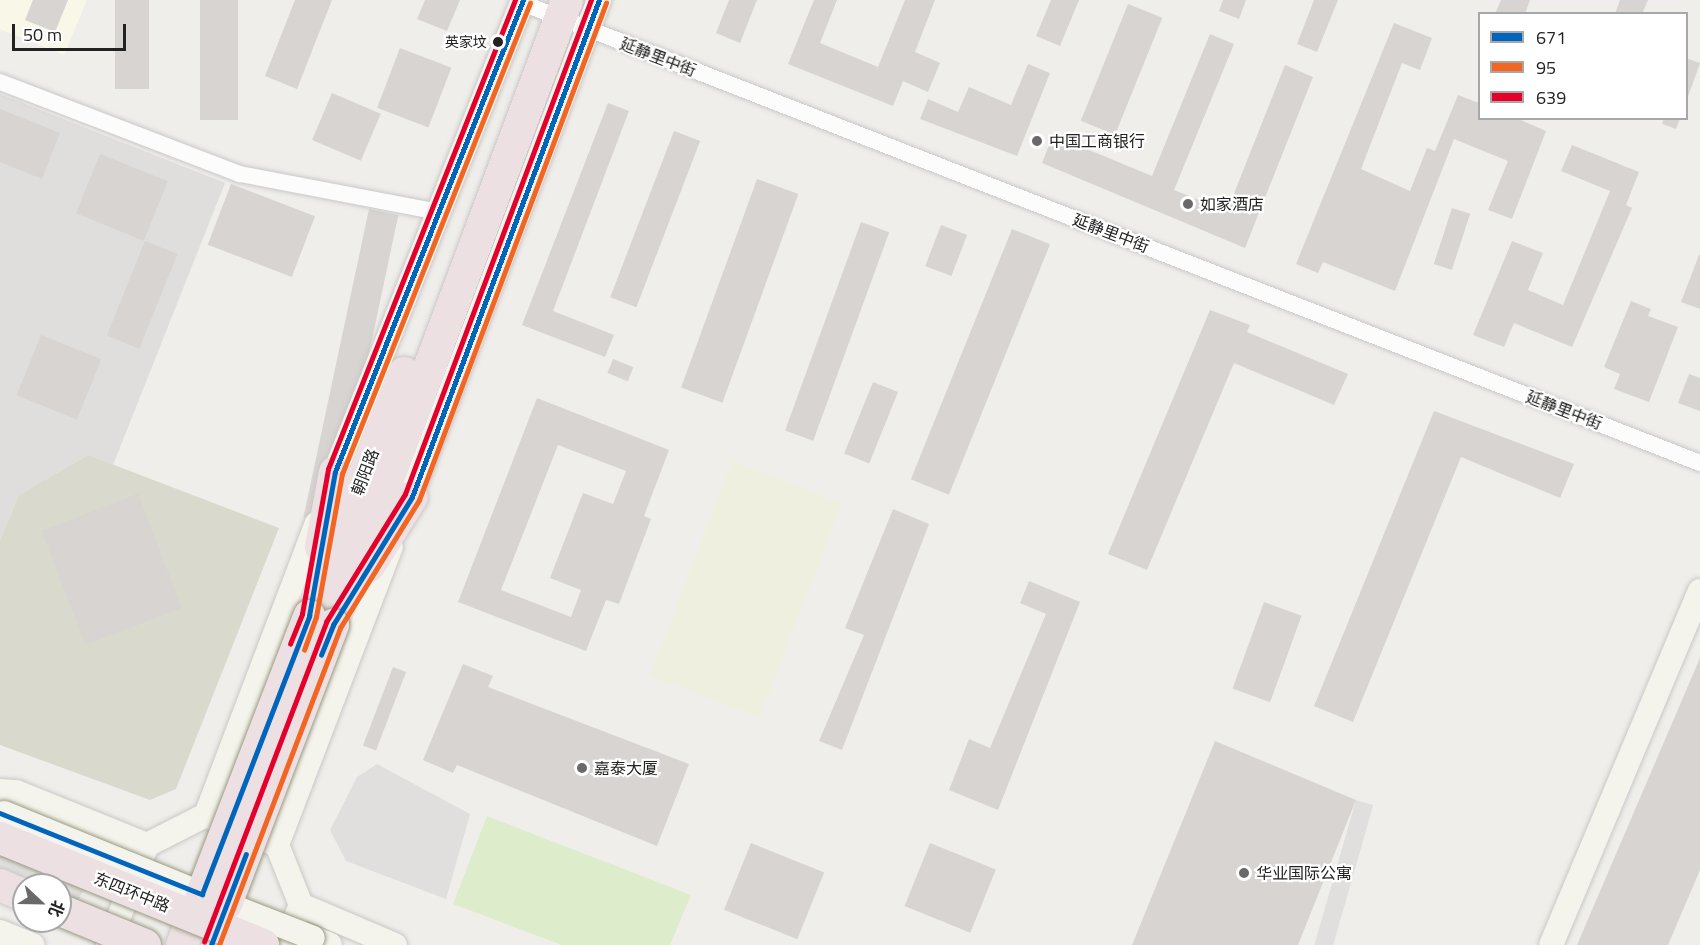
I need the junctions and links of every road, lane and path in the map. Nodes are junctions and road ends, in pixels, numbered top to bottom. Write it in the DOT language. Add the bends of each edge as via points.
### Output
graph roads {
  1 [pos="599,0"];
  2 [pos="551,9"];
  3 [pos="0,82"];
  4 [pos="439,212"];
  5 [pos="1700,463"];
  6 [pos="335,472"];
  7 [pos="412,497"];
  8 [pos="1700,591"];
  9 [pos="321,621"];
  10 [pos="1,814"];
  11 [pos="206,815"];
  12 [pos="147,845"];
  13 [pos="277,845"];
  14 [pos="214,899"];
  15 [pos="301,905"];
  16 [pos="72,915"];
  17 [pos="0,932"];
  18 [pos="322,941"];
  19 [pos="33,945"];
  20 [pos="108,945"];
  21 [pos="145,945"];
  22 [pos="182,945"];
  23 [pos="211,945"];
  24 [pos="263,945"];
  25 [pos="284,945"];
  26 [pos="395,945"];
  27 [pos="1551,945"];
  1 -- 2 [label="street, 朝阳路"];
  2 -- 4 [label="street, 朝阳路"];
  2 -- 5 [label="street, 延静里中街"];
  2 -- 7 [label="street, 朝阳路"];
  2 -- 9 [label="highway, 朝阳路"];
  3 -- 4 [label="street" via="240,174"];
  4 -- 6 [label="street, 朝阳路"];
  6 -- 9 [label="highway"];
  6 -- 11 [label="street, 朝阳路"];
  7 -- 9 [label="highway"];
  7 -- 13 [label="street, 朝阳路"];
  8 -- 27 [label="street"];
  9 -- 14 [label="highway, 朝阳路, bridge"];
  10 -- 12 [label="street" via="16,792"];
  10 -- 14 [label="street, 东四环中路, bridge"];
  10 -- 24 [label="highway, 东四环中路, bridge"];
  11 -- 12 [label="street"];
  11 -- 13 [label="street"];
  12 -- 20 [label="street"];
  13 -- 15 [label="street"];
  14 -- 18 [label="street, 东四环中路, bridge"];
  14 -- 22 [label="highway, 朝阳路"];
  14 -- 23 [label="highway, 朝阳路"];
  15 -- 25 [label="street"];
  15 -- 26 [label="street"];
  16 -- 21 [label="highway, bridge"];
  17 -- 19 [label="street"];
}
